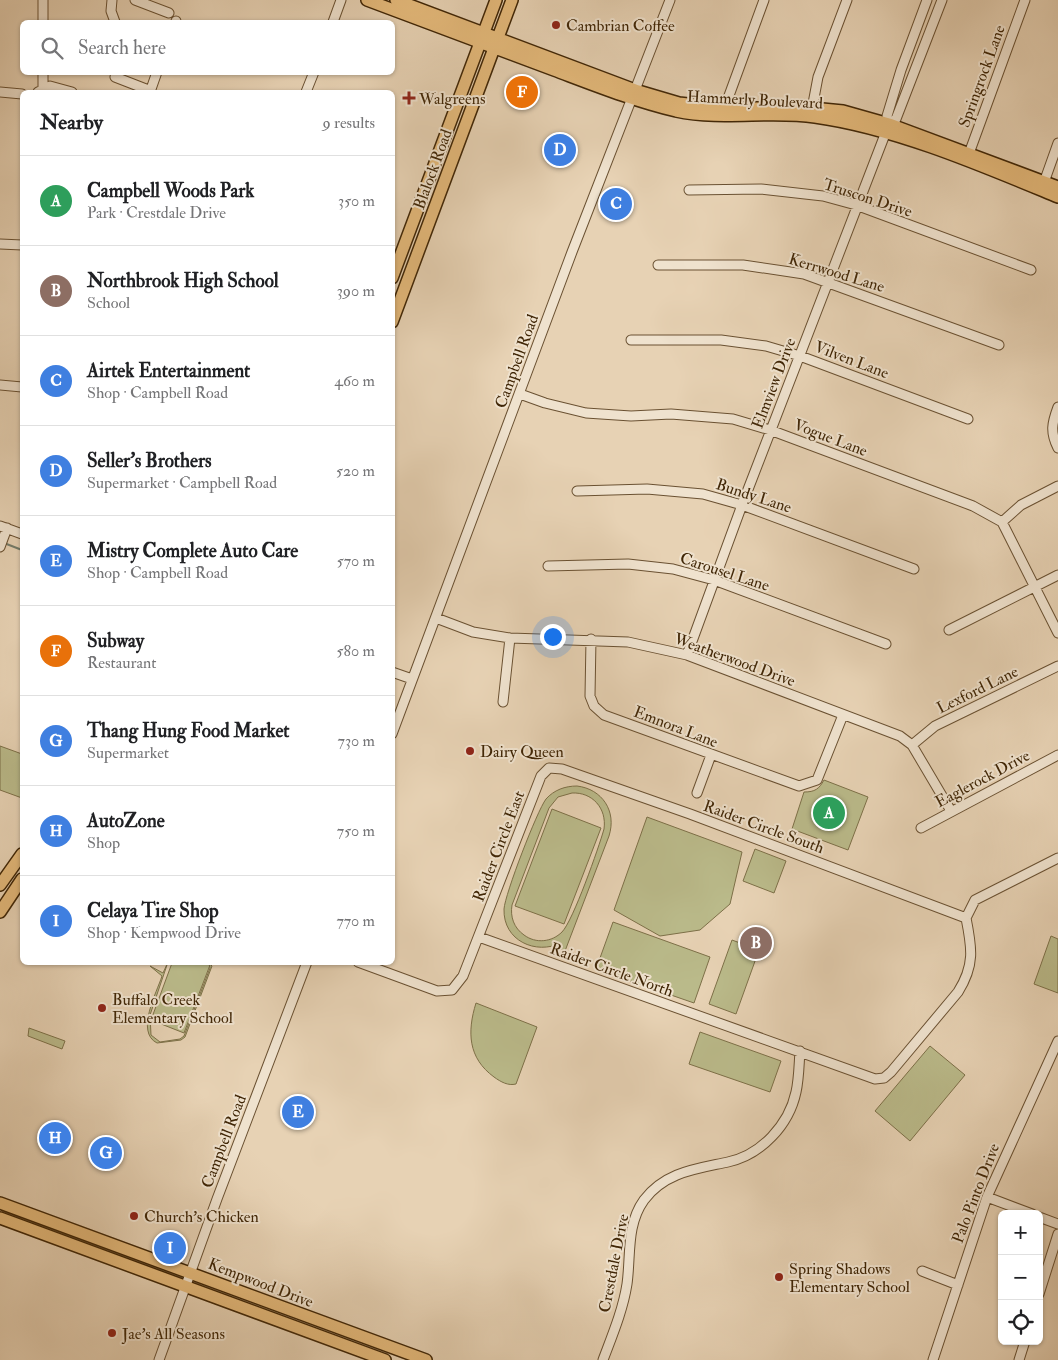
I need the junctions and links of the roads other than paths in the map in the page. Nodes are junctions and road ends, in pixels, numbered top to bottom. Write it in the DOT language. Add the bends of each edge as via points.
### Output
graph roads {
  1 [pos="43,0"];
  2 [pos="112,0"];
  3 [pos="135,0"];
  4 [pos="341,0"];
  5 [pos="367,0"];
  6 [pos="396,0"];
  7 [pos="496,0"];
  8 [pos="512,0"];
  9 [pos="670,0"];
  10 [pos="764,0"];
  11 [pos="847,0"];
  12 [pos="927,0"];
  13 [pos="942,0"];
  14 [pos="1025,0"];
  15 [pos="169,13"];
  16 [pos="43,20"];
  17 [pos="114,20"];
  18 [pos="334,20"];
  19 [pos="481,37"];
  20 [pos="496,43"];
  21 [pos="43,75"];
  22 [pos="156,75"];
  23 [pos="313,75"];
  24 [pos="115,77"];
  25 [pos="41,90"];
  26 [pos="44,90"];
  27 [pos="65,90"];
  28 [pos="145,90"];
  29 [pos="151,90"];
  30 [pos="307,90"];
  31 [pos="0,92"];
  32 [pos="20,94"];
  33 [pos="633,94"];
  34 [pos="723,112"];
  35 [pos="812,112"];
  36 [pos="887,128"];
  37 [pos="447,130"];
  38 [pos="461,137"];
  39 [pos="1058,143"];
  40 [pos="968,158"];
  41 [pos="1042,185"];
  42 [pos="1058,187"];
  43 [pos="689,190"];
  44 [pos="1058,197"];
  45 [pos="856,206"];
  46 [pos="0,244"];
  47 [pos="20,245"];
  48 [pos="658,265"];
  49 [pos="1031,270"];
  50 [pos="395,271"];
  51 [pos="395,274"];
  52 [pos="410,276"];
  53 [pos="828,281"];
  54 [pos="395,314"];
  55 [pos="631,340"];
  56 [pos="999,345"];
  57 [pos="800,356"];
  58 [pos="0,385"];
  59 [pos="20,387"];
  60 [pos="520,394"];
  61 [pos="1058,406"];
  62 [pos="968,419"];
  63 [pos="770,430"];
  64 [pos="1058,448"];
  65 [pos="1058,486"];
  66 [pos="576,491"];
  67 [pos="742,504"];
  68 [pos="1002,522"];
  69 [pos="4,529"];
  70 [pos="20,533"];
  71 [pos="0,547"];
  72 [pos="548,566"];
  73 [pos="914,569"];
  74 [pos="1058,575"];
  75 [pos="714,580"];
  76 [pos="1035,586"];
  77 [pos="436,618"];
  78 [pos="949,630"];
  79 [pos="1058,634"];
  80 [pos="510,638"];
  81 [pos="591,639"];
  82 [pos="886,644"];
  83 [pos="687,654"];
  84 [pos="1058,666"];
  85 [pos="395,673"];
  86 [pos="412,679"];
  87 [pos="504,702"];
  88 [pos="843,715"];
  89 [pos="395,726"];
  90 [pos="912,744"];
  91 [pos="711,755"];
  92 [pos="1058,755"];
  93 [pos="549,768"];
  94 [pos="697,793"];
  95 [pos="951,811"];
  96 [pos="921,828"];
  97 [pos="20,857"];
  98 [pos="1058,858"];
  99 [pos="20,882"];
  100 [pos="0,885"];
  101 [pos="0,912"];
  102 [pos="966,918"];
  103 [pos="479,937"];
  104 [pos="306,965"];
  105 [pos="366,965"];
  106 [pos="1058,1041"];
  107 [pos="800,1051"];
  108 [pos="987,1197"];
  109 [pos="0,1203"];
  110 [pos="1021,1210"];
  111 [pos="0,1218"];
  112 [pos="1043,1218"];
  113 [pos="1058,1224"];
  114 [pos="1058,1234"];
  115 [pos="108,1242"];
  116 [pos="104,1256"];
  117 [pos="922,1271"];
  118 [pos="191,1273"];
  119 [pos="1043,1281"];
  120 [pos="958,1285"];
  121 [pos="187,1286"];
  122 [pos="287,1309"];
  123 [pos="287,1323"];
  124 [pos="360,1336"];
  125 [pos="1024,1345"];
  126 [pos="354,1348"];
  127 [pos="159,1360"];
  128 [pos="385,1360"];
  129 [pos="426,1360"];
  130 [pos="603,1360"];
  131 [pos="934,1360"];
  132 [pos="1019,1360"];
  1 -- 16 [label="street"];
  2 -- 17 [label="street"];
  3 -- 15 [label="street"];
  4 -- 18 [label="street"];
  5 -- 19 [label="main road, Hammerly Boulevard"];
  6 -- 19 [label="main road, Hammerly Boulevard"];
  7 -- 19 [label="main road, Blalock Road"];
  8 -- 20 [label="main road, Blalock Road"];
  9 -- 33 [label="street, Campbell Road"];
  10 -- 34 [label="street"];
  11 -- 35 [label="street" via="818,77"];
  12 -- 36 [label="street, Elmview Drive" via="901,70 887,116"];
  13 -- 36 [label="street, Elmview Drive" via="896,119"];
  14 -- 40 [label="street, Springrock Lane"];
  19 -- 20 [label="main road, Hammerly Boulevard"];
  19 -- 37 [label="main road, Blalock Road"];
  20 -- 33 [label="main road, Hammerly Boulevard"];
  20 -- 38 [label="main road, Blalock Road"];
  21 -- 25 [label="street"];
  22 -- 29 [label="street"];
  23 -- 30 [label="street"];
  24 -- 28 [label="street"];
  26 -- 27 [label="street" via="50,86"];
  31 -- 32 [label="street"];
  33 -- 34 [label="main road, Hammerly Boulevard" via="677,111"];
  33 -- 60 [label="street, Campbell Road"];
  34 -- 35 [label="main road, Hammerly Boulevard"];
  35 -- 36 [label="main road, Hammerly Boulevard" via="842,121"];
  36 -- 40 [label="main road, Hammerly Boulevard"];
  36 -- 45 [label="street, Elmview Drive"];
  37 -- 38 [label="main road"];
  37 -- 50 [label="main road, Blalock Road"];
  38 -- 52 [label="main road, Blalock Road"];
  39 -- 41 [label="street"];
  40 -- 41 [label="main road, Hammerly Boulevard"];
  41 -- 42 [label="main road, Hammerly Boulevard"];
  41 -- 44 [label="main road, Hammerly Boulevard"];
  43 -- 45 [label="street, Truscon Drive" via="779,190 823,196"];
  45 -- 49 [label="street, Truscon Drive"];
  45 -- 53 [label="street, Elmview Drive"];
  46 -- 47 [label="street"];
  48 -- 53 [label="street, Kerrwood Lane" via="764,266"];
  51 -- 52 [label="main road"];
  52 -- 54 [label="main road, Blalock Road"];
  53 -- 56 [label="street, Kerrwood Lane"];
  53 -- 57 [label="street, Elmview Drive"];
  55 -- 57 [label="street, Vilven Lane" via="721,340 766,346"];
  57 -- 62 [label="street, Vilven Lane"];
  57 -- 63 [label="street, Elmview Drive"];
  58 -- 59 [label="street"];
  60 -- 63 [label="street, Vogue Lane" via="586,413 733,419"];
  60 -- 77 [label="street, Campbell Road"];
  61 -- 64 [label="street" via="1051,434"];
  63 -- 67 [label="street, Elmview Drive"];
  63 -- 68 [label="street, Vogue Lane" via="973,506"];
  65 -- 68 [label="street" via="1021,505"];
  66 -- 67 [label="street, Bundy Lane" via="656,490 703,494"];
  67 -- 73 [label="street, Bundy Lane"];
  67 -- 75 [label="street, Elmview Drive"];
  68 -- 76 [label="street"];
  69 -- 70 [label="street"];
  69 -- 71 [label="street"];
  72 -- 75 [label="street, Carousel Lane" via="628,564 673,569"];
  74 -- 76 [label="street"];
  75 -- 82 [label="street, Carousel Lane"];
  75 -- 83 [label="street, Elmview Drive"];
  76 -- 78 [label="street"];
  76 -- 79 [label="street"];
  77 -- 80 [label="street, Weatherwood Drive" via="473,632"];
  77 -- 86 [label="street, Campbell Road"];
  80 -- 81 [label="street, Weatherwood Drive"];
  80 -- 87 [label="street"];
  81 -- 83 [label="street, Weatherwood Drive" via="628,642"];
  81 -- 91 [label="street, Emnora Lane" via="590,696 594,706 604,715"];
  83 -- 88 [label="street, Weatherwood Drive"];
  84 -- 90 [label="street, Lexford Lane" via="935,726"];
  85 -- 86 [label="street"];
  86 -- 89 [label="street, Campbell Road"];
  88 -- 90 [label="street, Weatherwood Drive" via="900,736"];
  88 -- 91 [label="street, Emnora Lane" via="817,780 813,782 799,786"];
  90 -- 95 [label="street"];
  91 -- 94 [label="street"];
  92 -- 95 [label="street, Eaglerock Drive"];
  93 -- 102 [label="street, Raider Circle South" via="562,769 690,814"];
  93 -- 103 [label="street, Raider Circle East" via="541,776"];
  95 -- 96 [label="street, Eaglerock Drive"];
  97 -- 100 [label="main road"];
  98 -- 102 [label="street" via="975,900"];
  99 -- 101 [label="main road"];
  102 -- 107 [label="street, Raider Circle North" via="971,958 966,979 884,1078 875,1079"];
  103 -- 105 [label="street" via="463,976 452,990 437,991"];
  103 -- 107 [label="street, Raider Circle North"];
  104 -- 118 [label="street, Campbell Road"];
  106 -- 108 [label="street, Palo Pinto Drive"];
  107 -- 130 [label="street, Crestdale Drive" via="796,1093 775,1135 748,1155 677,1174 655,1188 643,1201 633,1223 625,1293"];
  108 -- 110 [label="street"];
  108 -- 120 [label="street, Palo Pinto Drive"];
  109 -- 115 [label="main road, Kempwood Drive"];
  111 -- 116 [label="main road, Kempwood Drive"];
  112 -- 113 [label="street"];
  114 -- 119 [label="street"];
  115 -- 116 [label="main road"];
  115 -- 118 [label="main road, Kempwood Drive"];
  116 -- 121 [label="main road, Kempwood Drive"];
  117 -- 120 [label="street"];
  118 -- 121 [label="street, Campbell Road"];
  118 -- 122 [label="main road, Kempwood Drive"];
  120 -- 131 [label="street, Palo Pinto Drive"];
  121 -- 123 [label="main road, Kempwood Drive"];
  121 -- 127 [label="street, Campbell Road"];
  122 -- 123 [label="main road"];
  122 -- 124 [label="main road, Kempwood Drive"];
  123 -- 126 [label="main road, Kempwood Drive"];
  124 -- 126 [label="main road"];
  124 -- 129 [label="main road, Kempwood Drive"];
  125 -- 132 [label="street"];
  126 -- 128 [label="main road, Kempwood Drive"];
}
